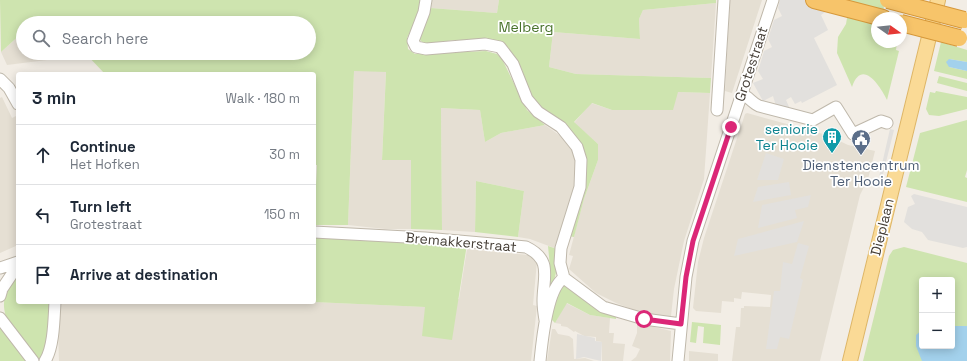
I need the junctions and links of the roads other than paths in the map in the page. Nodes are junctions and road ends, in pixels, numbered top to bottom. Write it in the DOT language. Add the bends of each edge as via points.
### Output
graph roads {
  1 [pos="426,0"];
  2 [pos="724,0"];
  3 [pos="773,0"];
  4 [pos="814,0"];
  5 [pos="888,0"];
  6 [pos="938,0"];
  7 [pos="945,0"];
  8 [pos="871,15"];
  9 [pos="965,21"];
  10 [pos="907,25"];
  11 [pos="963,39"];
  12 [pos="0,79"];
  13 [pos="742,94"];
  14 [pos="16,100"];
  15 [pos="717,110"];
  16 [pos="887,123"];
  17 [pos="316,232"];
  18 [pos="16,264"];
  19 [pos="16,266"];
  20 [pos="0,268"];
  21 [pos="564,278"];
  22 [pos="0,296"];
  23 [pos="55,304"];
  24 [pos="0,318"];
  25 [pos="545,320"];
  26 [pos="681,324"];
  27 [pos="34,361"];
  28 [pos="45,361"];
  29 [pos="540,361"];
  30 [pos="678,361"];
  31 [pos="850,361"];
  32 [pos="858,361"];
  1 -- 21 [label="street" via="413,41 416,46 426,49 485,44 500,47 513,64 527,99 538,112 561,127 577,147 581,160 580,187 561,248 560,263"];
  2 -- 15 [label="street"];
  3 -- 13 [label="street, Grotestraat"];
  4 -- 8 [label="highway"];
  5 -- 9 [label="highway, bridge"];
  6 -- 31 [label="main road, Dieplaan"];
  7 -- 32 [label="main road, Dieplaan"];
  10 -- 11 [label="highway, bridge"];
  12 -- 14 [label="street"];
  13 -- 16 [label="street" via="754,104 813,120 836,107 853,134 881,121"];
  13 -- 26 [label="street, Grotestraat" via="693,241"];
  17 -- 25 [label="street, Bremakkerstraat" via="470,241 526,247 543,259 545,271 542,302"];
  18 -- 20 [label="street"];
  19 -- 22 [label="street"];
  21 -- 25 [label="street" via="558,281"];
  21 -- 26 [label="street" via="603,307 644,319"];
  23 -- 28 [label="street"];
  24 -- 27 [label="street"];
  25 -- 29 [label="street"];
  26 -- 30 [label="street, Grotestraat"];
}
